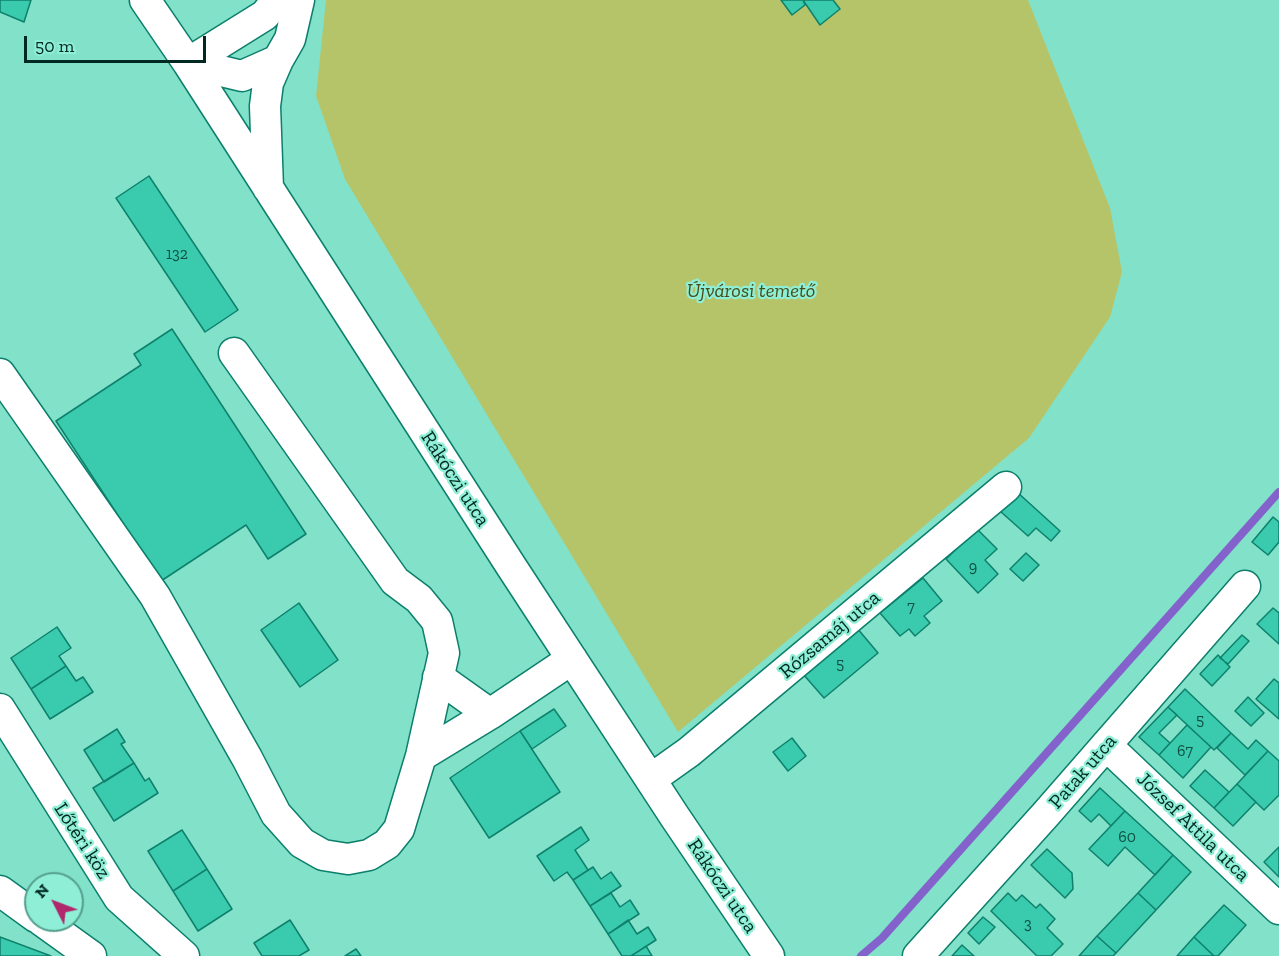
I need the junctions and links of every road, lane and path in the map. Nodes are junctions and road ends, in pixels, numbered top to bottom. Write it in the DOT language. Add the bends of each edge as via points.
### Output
graph roads {
  1 [pos="145,0"];
  2 [pos="277,0"];
  3 [pos="299,0"];
  4 [pos="278,60"];
  5 [pos="188,63"];
  6 [pos="268,188"];
  7 [pos="234,353"];
  8 [pos="0,374"];
  9 [pos="1006,488"];
  10 [pos="1245,586"];
  11 [pos="572,659"];
  12 [pos="438,677"];
  13 [pos="0,709"];
  14 [pos="490,714"];
  15 [pos="1106,745"];
  16 [pos="421,756"];
  17 [pos="651,779"];
  18 [pos="0,891"];
  19 [pos="24,908"];
  20 [pos="1279,909"];
  21 [pos="58,932"];
  22 [pos="91,956"];
  23 [pos="184,956"];
  24 [pos="769,956"];
  25 [pos="918,956"];
  1 -- 5 [label="street, Rákóczi utca"];
  2 -- 5 [label="street" via="265,15"];
  3 -- 4 [label="street" via="290,39"];
  4 -- 5 [label="street" via="242,76"];
  4 -- 6 [label="street" via="268,83 265,106"];
  5 -- 6 [label="street, Rákóczi utca"];
  6 -- 11 [label="street, Rákóczi utca"];
  7 -- 12 [label="street" via="395,581 419,599 437,621 444,653"];
  8 -- 16 [label="street" via="155,596 276,814 302,843 323,855 348,859 369,855 387,844 399,829"];
  9 -- 17 [label="street, Rózsamáj utca" via="689,752"];
  10 -- 15 [label="street, Patak utca"];
  11 -- 14 [label="street"];
  11 -- 17 [label="street, Rákóczi utca"];
  12 -- 14 [label="street"];
  12 -- 16 [label="street"];
  13 -- 23 [label="street, Lőtéri köz" via="118,898"];
  14 -- 16 [label="street"];
  15 -- 20 [label="street, József Attila utca"];
  15 -- 25 [label="street, Patak utca"];
  17 -- 24 [label="street, Rákóczi utca"];
  18 -- 19 [label="street"];
  21 -- 22 [label="street"];
}
